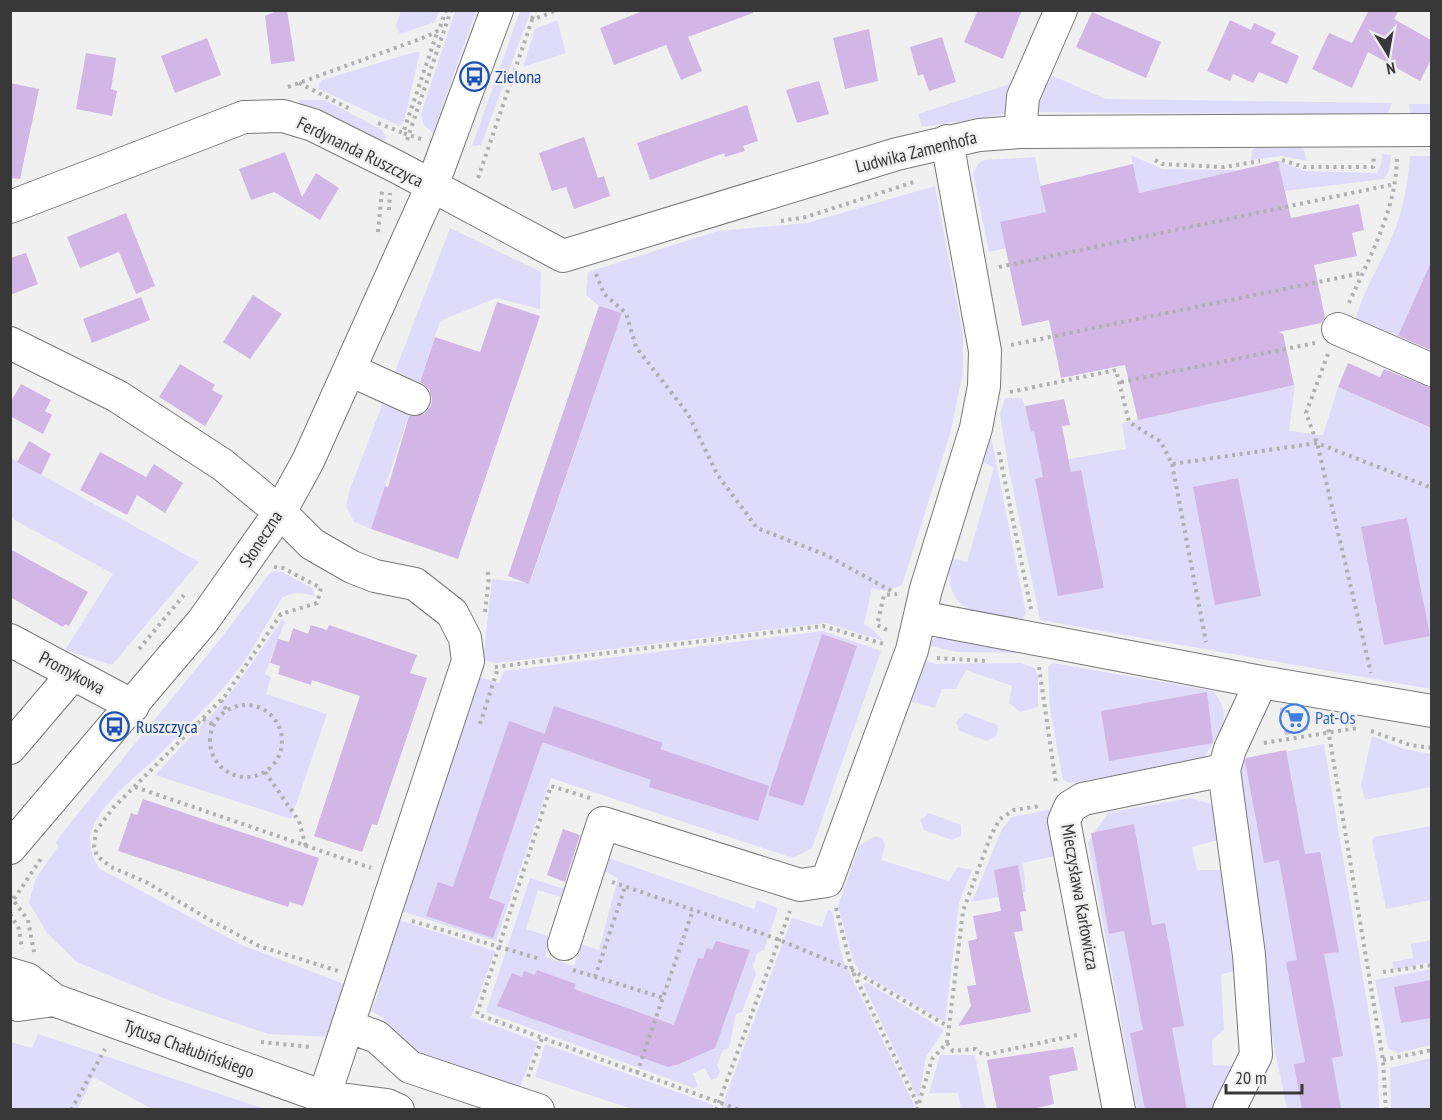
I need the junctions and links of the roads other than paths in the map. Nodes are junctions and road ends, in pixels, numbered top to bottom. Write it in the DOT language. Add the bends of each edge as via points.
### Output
graph roads {
  1 [pos="497,10"];
  2 [pos="1061,10"];
  3 [pos="1431,130"];
  4 [pos="1020,132"];
  5 [pos="947,141"];
  6 [pos="432,186"];
  7 [pos="10,207"];
  8 [pos="1335,334"];
  9 [pos="10,344"];
  10 [pos="350,370"];
  11 [pos="1431,370"];
  12 [pos="414,399"];
  13 [pos="280,512"];
  14 [pos="920,617"];
  15 [pos="10,640"];
  16 [pos="73,674"];
  17 [pos="1261,682"];
  18 [pos="133,706"];
  19 [pos="1431,711"];
  20 [pos="10,748"];
  21 [pos="1227,759"];
  22 [pos="12,853"];
  23 [pos="564,944"];
  24 [pos="22,963"];
  25 [pos="54,1000"];
  26 [pos="10,1002"];
  27 [pos="348,1026"];
  28 [pos="335,1103"];
  29 [pos="528,1106"];
  30 [pos="398,1110"];
  31 [pos="1119,1110"];
  32 [pos="1229,1110"];
  1 -- 6 [label="street, Ferdynanda Ruszczyca"];
  2 -- 4 [label="street" via="1023,97"];
  3 -- 4 [label="street, Ludwika Zamenhofa" via="1399,140"];
  4 -- 5 [label="street, Ludwika Zamenhofa"];
  5 -- 6 [label="street, Ludwika Zamenhofa" via="563,256"];
  5 -- 14 [label="street" via="985,351 984,386 976,428"];
  6 -- 7 [label="street, Ferdynanda Ruszczyca" via="313,125 283,116 244,117"];
  6 -- 10 [label="street, Słoneczna"];
  8 -- 11 [label="street"];
  9 -- 13 [label="street" via="117,396 223,465"];
  10 -- 12 [label="street"];
  10 -- 13 [label="street, Słoneczna"];
  13 -- 18 [label="street, Słoneczna" via="203,621"];
  13 -- 27 [label="street" via="312,544 352,567 415,584 452,613 465,638 468,661"];
  14 -- 17 [label="street"];
  14 -- 23 [label="street" via="912,650 827,881 800,885 603,824"];
  15 -- 16 [label="street, Promykowa"];
  16 -- 18 [label="street, Promykowa"];
  16 -- 20 [label="street"];
  17 -- 19 [label="street"];
  17 -- 21 [label="street"];
  18 -- 22 [label="street, Słoneczna"];
  21 -- 31 [label="street, Mieczysława Karłowicza" via="1083,799 1070,807 1064,821"];
  21 -- 32 [label="street" via="1256,1055"];
  24 -- 25 [label="street, Tytusa Chałubińskiego" via="27,979"];
  25 -- 26 [label="street, Tytusa Chałubińskiego" via="18,1005"];
  25 -- 28 [label="street, Tytusa Chałubińskiego"];
  27 -- 28 [label="street" via="338,1057"];
  27 -- 29 [label="street" via="377,1037 410,1067"];
  28 -- 30 [label="street, Tytusa Chałubińskiego" via="387,1105"];
}
